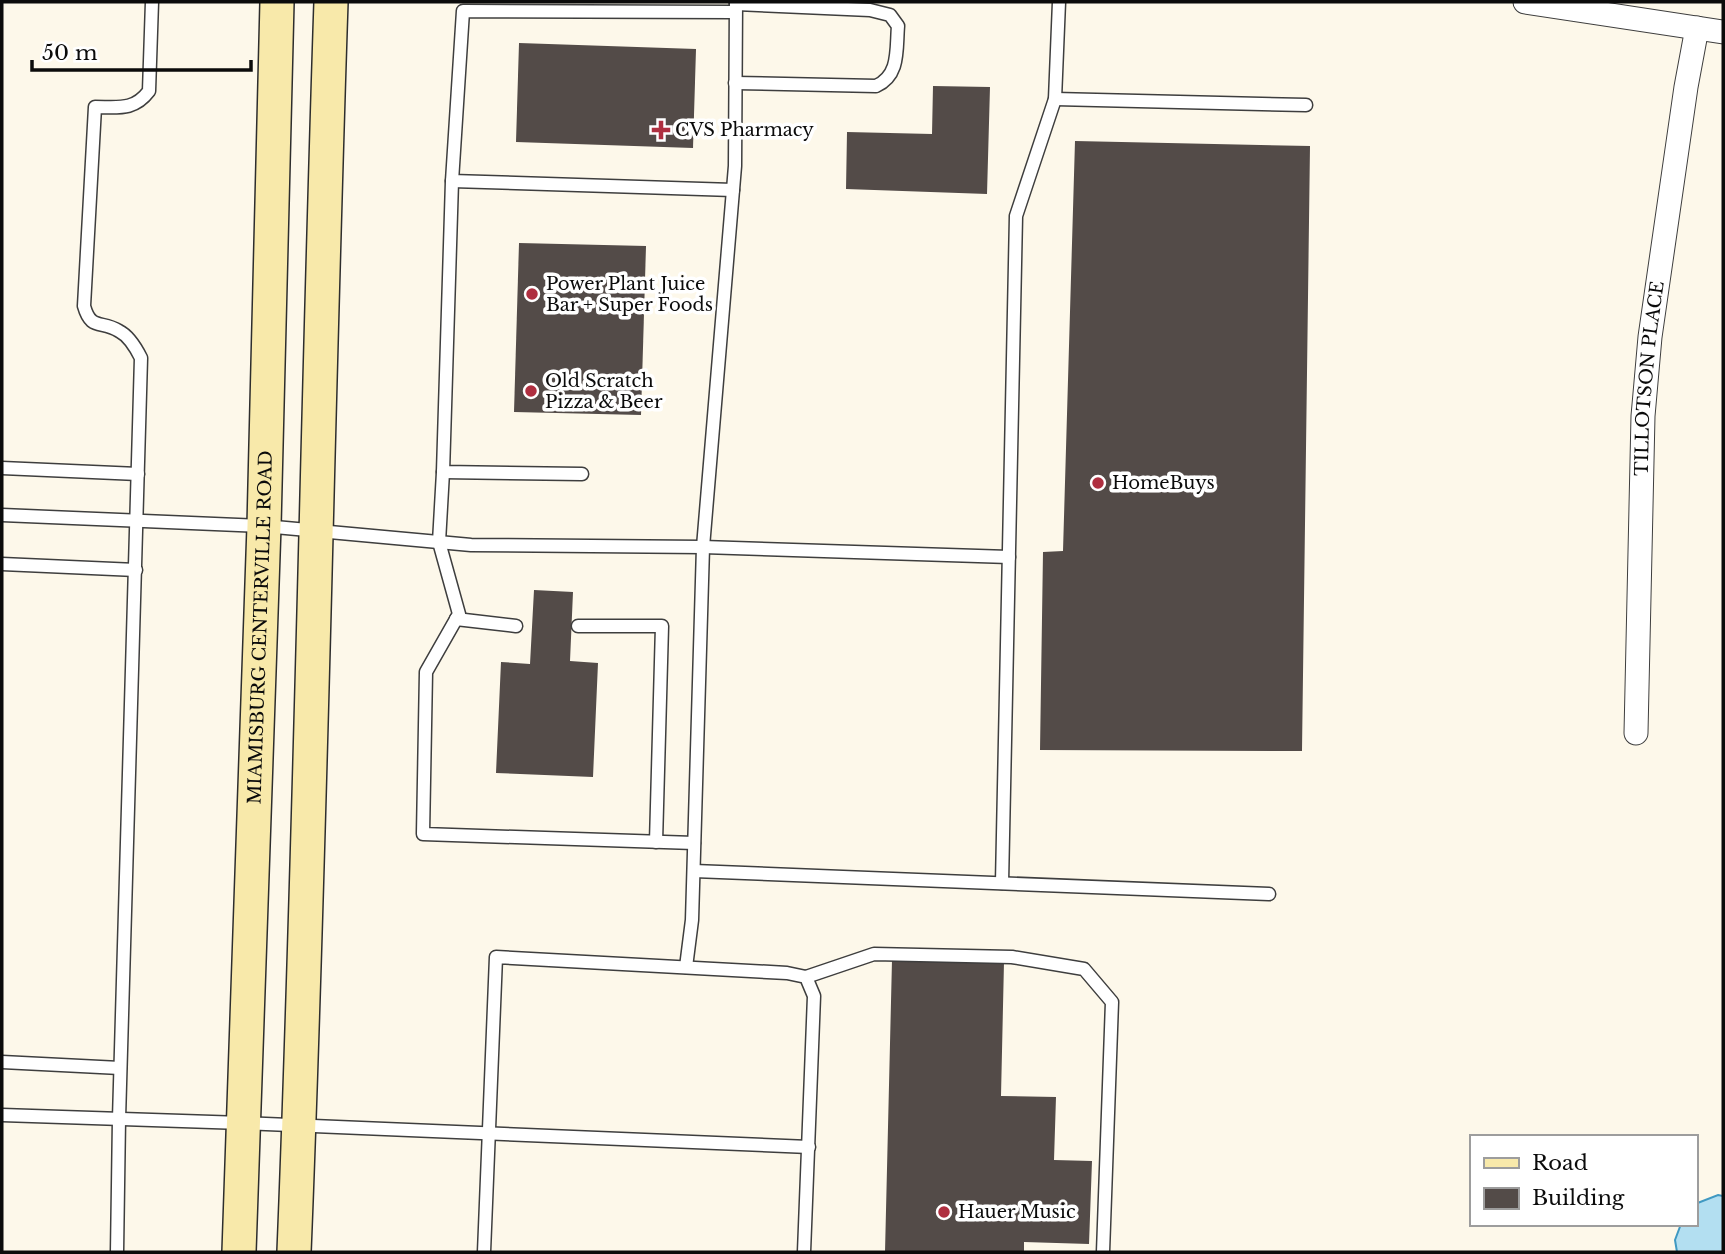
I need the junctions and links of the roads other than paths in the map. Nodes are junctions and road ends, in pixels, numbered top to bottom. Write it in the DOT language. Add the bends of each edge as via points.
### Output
graph roads {
  1 [pos="152,2"];
  2 [pos="276,2"];
  3 [pos="331,2"];
  4 [pos="1059,2"];
  5 [pos="1525,2"];
  6 [pos="736,6"];
  7 [pos="1697,28"];
  8 [pos="1723,32"];
  9 [pos="736,83"];
  10 [pos="1055,99"];
  11 [pos="1306,105"];
  12 [pos="452,181"];
  13 [pos="733,190"];
  14 [pos="2,468"];
  15 [pos="443,472"];
  16 [pos="138,474"];
  17 [pos="582,474"];
  18 [pos="2,515"];
  19 [pos="137,522"];
  20 [pos="264,526"];
  21 [pos="315,530"];
  22 [pos="439,542"];
  23 [pos="703,547"];
  24 [pos="1009,557"];
  25 [pos="2,564"];
  26 [pos="136,570"];
  27 [pos="456,619"];
  28 [pos="516,626"];
  29 [pos="578,626"];
  30 [pos="1636,733"];
  31 [pos="656,842"];
  32 [pos="694,844"];
  33 [pos="694,871"];
  34 [pos="1002,884"];
  35 [pos="1269,894"];
  36 [pos="686,967"];
  37 [pos="806,977"];
  38 [pos="2,1062"];
  39 [pos="120,1068"];
  40 [pos="2,1115"];
  41 [pos="119,1119"];
  42 [pos="242,1123"];
  43 [pos="298,1126"];
  44 [pos="489,1135"];
  45 [pos="809,1147"];
  46 [pos="117,1252"];
  47 [pos="239,1252"];
  48 [pos="294,1252"];
  49 [pos="484,1252"];
  50 [pos="804,1252"];
  51 [pos="1103,1252"];
  1 -- 16 [label="lane" via="149,91 132,106 95,107 84,306 87,317 119,331 141,358"];
  2 -- 20 [label="main road, MIAMISBURG CENTERVILLE ROAD"];
  3 -- 21 [label="main road"];
  4 -- 10 [label="lane"];
  5 -- 7 [label="street"];
  6 -- 9 [label="lane"];
  6 -- 9 [label="lane" via="870,10 890,15 898,26 895,65 887,81 876,86"];
  6 -- 12 [label="lane" via="463,11"];
  7 -- 8 [label="street"];
  7 -- 30 [label="street, TILLOTSON PLACE" via="1650,337 1643,416"];
  9 -- 13 [label="lane"];
  10 -- 11 [label="lane"];
  10 -- 24 [label="lane" via="1016,216"];
  12 -- 13 [label="lane"];
  12 -- 15 [label="lane"];
  13 -- 23 [label="lane"];
  14 -- 16 [label="lane"];
  15 -- 17 [label="lane"];
  15 -- 22 [label="lane"];
  16 -- 19 [label="lane"];
  18 -- 19 [label="lane"];
  19 -- 20 [label="lane"];
  19 -- 26 [label="lane"];
  20 -- 21 [label="lane"];
  20 -- 42 [label="main road, MIAMISBURG CENTERVILLE ROAD"];
  21 -- 22 [label="lane"];
  21 -- 43 [label="main road"];
  22 -- 23 [label="lane"];
  22 -- 27 [label="lane" via="459,614"];
  23 -- 24 [label="lane"];
  23 -- 32 [label="lane"];
  24 -- 34 [label="lane"];
  25 -- 26 [label="lane"];
  26 -- 39 [label="lane"];
  27 -- 28 [label="lane"];
  27 -- 31 [label="lane" via="426,672 423,834"];
  29 -- 31 [label="lane" via="662,626"];
  31 -- 32 [label="lane"];
  32 -- 33 [label="lane"];
  33 -- 34 [label="lane"];
  33 -- 36 [label="lane"];
  34 -- 35 [label="lane"];
  36 -- 37 [label="lane"];
  36 -- 44 [label="lane" via="496,957"];
  37 -- 45 [label="lane" via="814,996"];
  37 -- 51 [label="lane" via="874,954 1012,957 1083,969 1112,1002"];
  38 -- 39 [label="lane"];
  39 -- 41 [label="lane"];
  40 -- 41 [label="lane"];
  41 -- 42 [label="lane"];
  41 -- 46 [label="lane"];
  42 -- 43 [label="lane"];
  42 -- 47 [label="main road, MIAMISBURG CENTERVILLE ROAD"];
  43 -- 44 [label="lane"];
  43 -- 48 [label="main road"];
  44 -- 45 [label="lane"];
  44 -- 49 [label="lane"];
  45 -- 50 [label="lane"];
}
